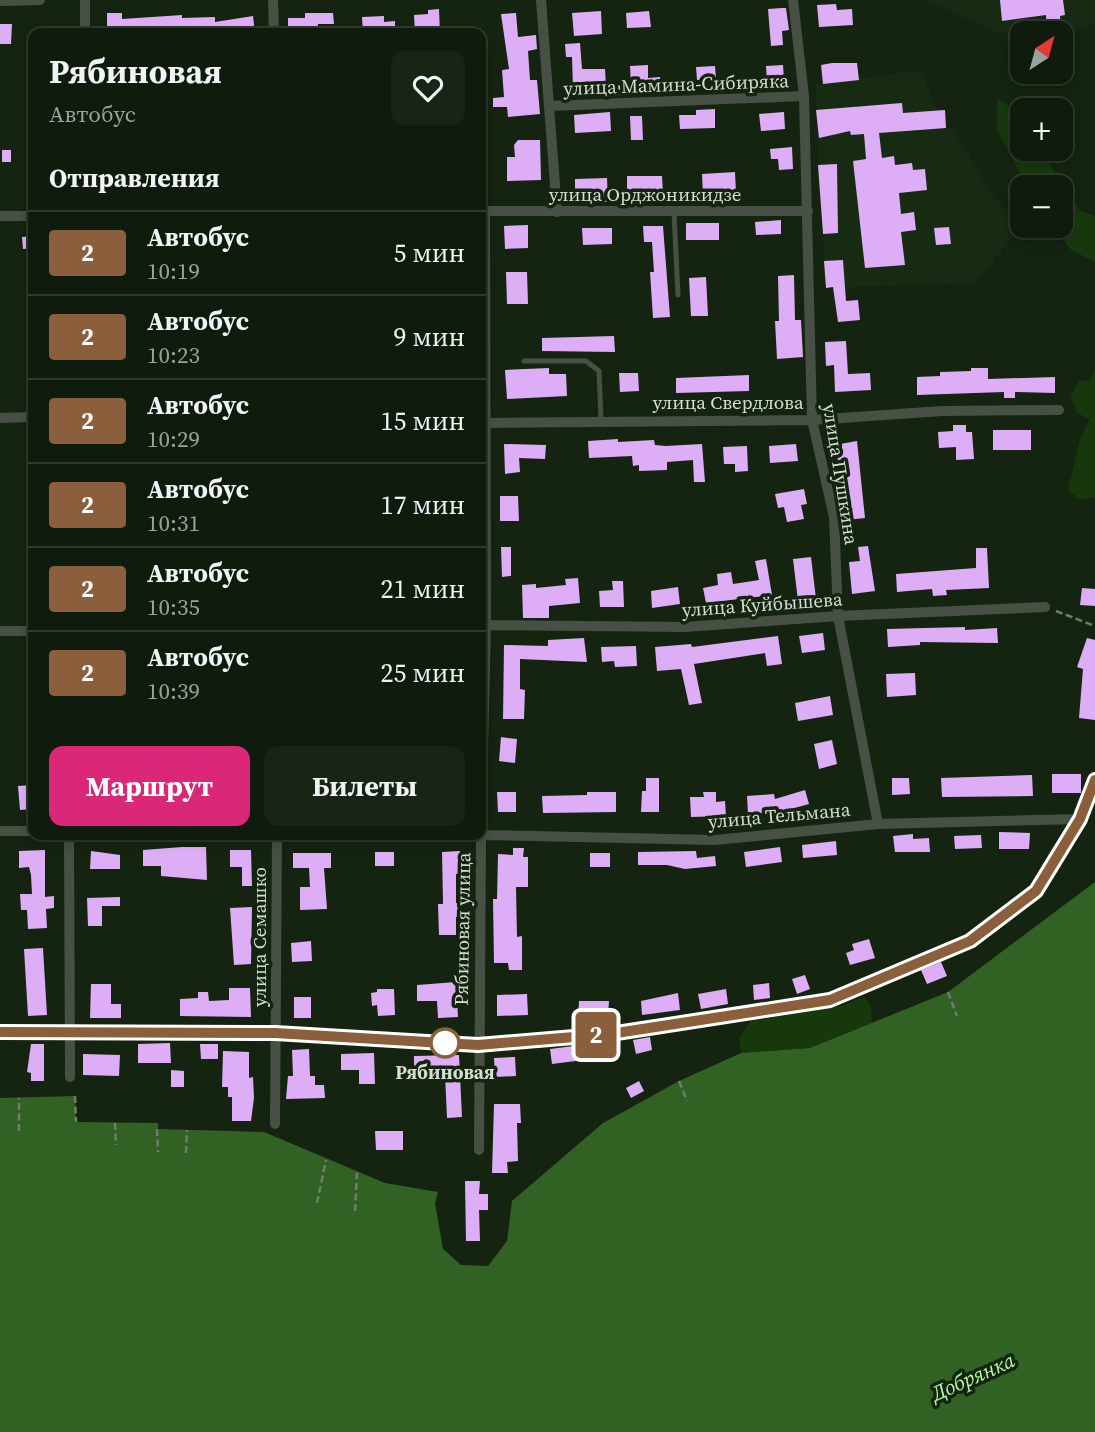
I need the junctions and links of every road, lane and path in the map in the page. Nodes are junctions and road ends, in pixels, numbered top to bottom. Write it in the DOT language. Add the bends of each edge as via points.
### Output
graph roads {
  1 [pos="40,0"];
  2 [pos="85,0"];
  3 [pos="272,0"];
  4 [pos="541,0"];
  5 [pos="793,0"];
  6 [pos="0,1"];
  7 [pos="85,28"];
  8 [pos="274,28"];
  9 [pos="804,96"];
  10 [pos="550,106"];
  11 [pos="486,211"];
  12 [pos="808,211"];
  13 [pos="557,212"];
  14 [pos="674,213"];
  15 [pos="0,216"];
  16 [pos="28,216"];
  17 [pos="678,295"];
  18 [pos="524,361"];
  19 [pos="1059,410"];
  20 [pos="28,417"];
  21 [pos="0,418"];
  22 [pos="601,420"];
  23 [pos="812,420"];
  24 [pos="486,423"];
  25 [pos="1045,607"];
  26 [pos="838,616"];
  27 [pos="486,625"];
  28 [pos="1095,626"];
  29 [pos="0,631"];
  30 [pos="28,631"];
  31 [pos="1095,780"];
  32 [pos="1080,819"];
  33 [pos="878,824"];
  34 [pos="0,831"];
  35 [pos="28,831"];
  36 [pos="486,835"];
  37 [pos="69,840"];
  38 [pos="277,840"];
  39 [pos="481,840"];
  40 [pos="948,992"];
  41 [pos="957,1016"];
  42 [pos="0,1032"];
  43 [pos="69,1032"];
  44 [pos="275,1033"];
  45 [pos="478,1045"];
  46 [pos="70,1077"];
  47 [pos="679,1081"];
  48 [pos="75,1097"];
  49 [pos="19,1098"];
  50 [pos="687,1101"];
  51 [pos="76,1122"];
  52 [pos="115,1122"];
  53 [pos="275,1124"];
  54 [pos="157,1129"];
  55 [pos="187,1130"];
  56 [pos="19,1131"];
  57 [pos="116,1144"];
  58 [pos="479,1150"];
  59 [pos="158,1152"];
  60 [pos="186,1153"];
  61 [pos="326,1160"];
  62 [pos="356,1172"];
  63 [pos="317,1203"];
  64 [pos="355,1211"];
  1 -- 6 [label="street"];
  2 -- 7 [label="street"];
  3 -- 8 [label="street"];
  4 -- 10 [label="street"];
  5 -- 9 [label="street, улица Пушкина"];
  9 -- 10 [label="street, улица Мамина-Сибиряка"];
  9 -- 12 [label="street, улица Пушкина"];
  10 -- 13 [label="street"];
  11 -- 13 [label="street, улица Орджоникидзе"];
  12 -- 14 [label="street, улица Орджоникидзе"];
  12 -- 23 [label="street, улица Пушкина"];
  13 -- 14 [label="street, улица Орджоникидзе"];
  14 -- 17 [label="lane"];
  15 -- 16 [label="street"];
  18 -- 22 [label="lane" via="586,361 600,371"];
  19 -- 23 [label="street, улица Свердлова" via="942,411"];
  20 -- 21 [label="street"];
  22 -- 23 [label="street, улица Свердлова"];
  22 -- 24 [label="street, улица Свердлова"];
  23 -- 26 [label="street, улица Пушкина" via="834,517"];
  25 -- 26 [label="street, улица Куйбышева"];
  25 -- 28 [label="path"];
  26 -- 27 [label="street, улица Куйбышева" via="686,627"];
  26 -- 33 [label="street, улица Пушкина"];
  29 -- 30 [label="street"];
  31 -- 32 [label="street"];
  32 -- 33 [label="street, улица Тельмана"];
  32 -- 45 [label="street" via="1036,891 970,941 830,1000 610,1034"];
  33 -- 36 [label="street, улица Тельмана" via="715,840"];
  34 -- 35 [label="street"];
  37 -- 43 [label="street"];
  38 -- 44 [label="street, улица Семашко"];
  39 -- 45 [label="street, Рябиновая улица"];
  40 -- 41 [label="path"];
  42 -- 43 [label="street"];
  43 -- 44 [label="street"];
  43 -- 46 [label="street"];
  44 -- 45 [label="street"];
  44 -- 53 [label="street, улица Семашко"];
  45 -- 58 [label="street, Рябиновая улица"];
  47 -- 50 [label="path"];
  48 -- 51 [label="path"];
  49 -- 56 [label="path"];
  52 -- 57 [label="path"];
  54 -- 59 [label="path"];
  55 -- 60 [label="path"];
  61 -- 63 [label="path"];
  62 -- 64 [label="path"];
}
